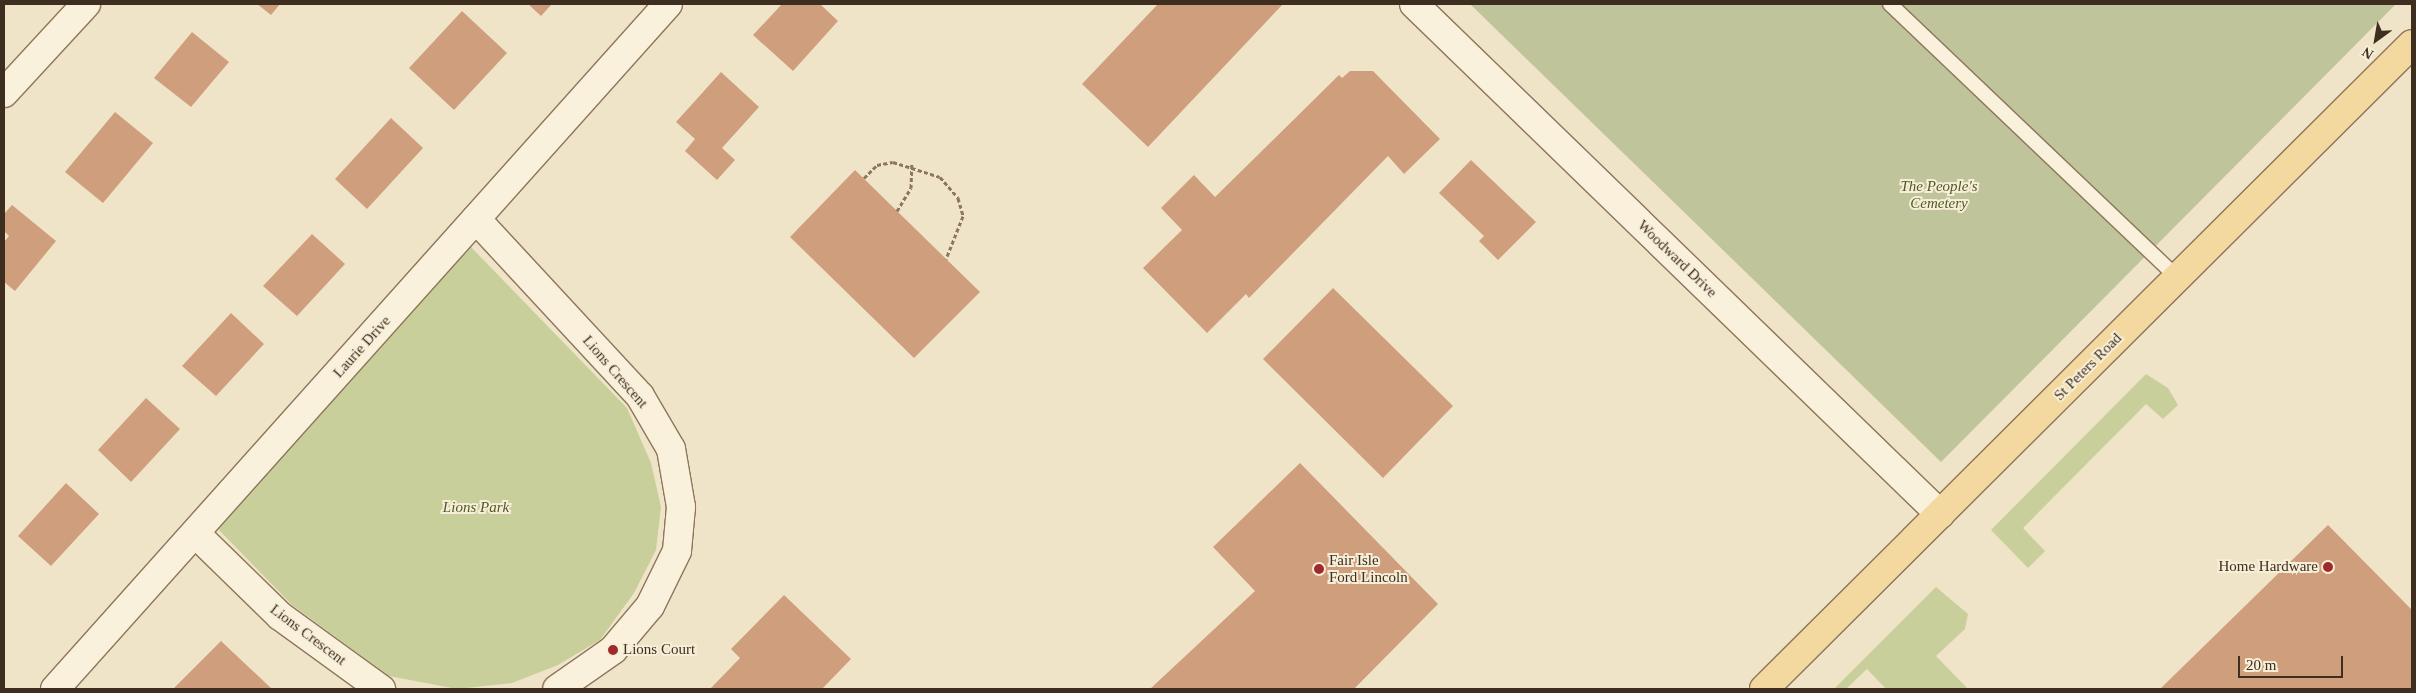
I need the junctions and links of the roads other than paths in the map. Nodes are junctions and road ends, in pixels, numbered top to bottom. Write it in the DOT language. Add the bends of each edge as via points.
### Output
graph roads {
  1 [pos="86,4"];
  2 [pos="668,4"];
  3 [pos="1414,4"];
  4 [pos="1890,4"];
  5 [pos="2412,44"];
  6 [pos="4,93"];
  7 [pos="476,219"];
  8 [pos="2178,278"];
  9 [pos="1940,514"];
  10 [pos="196,534"];
  11 [pos="55,689"];
  12 [pos="381,689"];
  13 [pos="557,689"];
  14 [pos="1764,689"];
  1 -- 6 [label="street"];
  2 -- 7 [label="street, Laurie Drive"];
  3 -- 9 [label="street, Woodward Drive"];
  4 -- 8 [label="lane"];
  5 -- 8 [label="main road, St Peters Road"];
  7 -- 10 [label="street, Laurie Drive"];
  7 -- 13 [label="street, Lions Crescent" via="640,396 671,449 681,507 673,559 650,606 613,650"];
  8 -- 9 [label="main road, St Peters Road"];
  9 -- 14 [label="main road, St Peters Road"];
  10 -- 11 [label="street, Laurie Drive"];
  10 -- 12 [label="street, Lions Crescent" via="280,616"];
}
